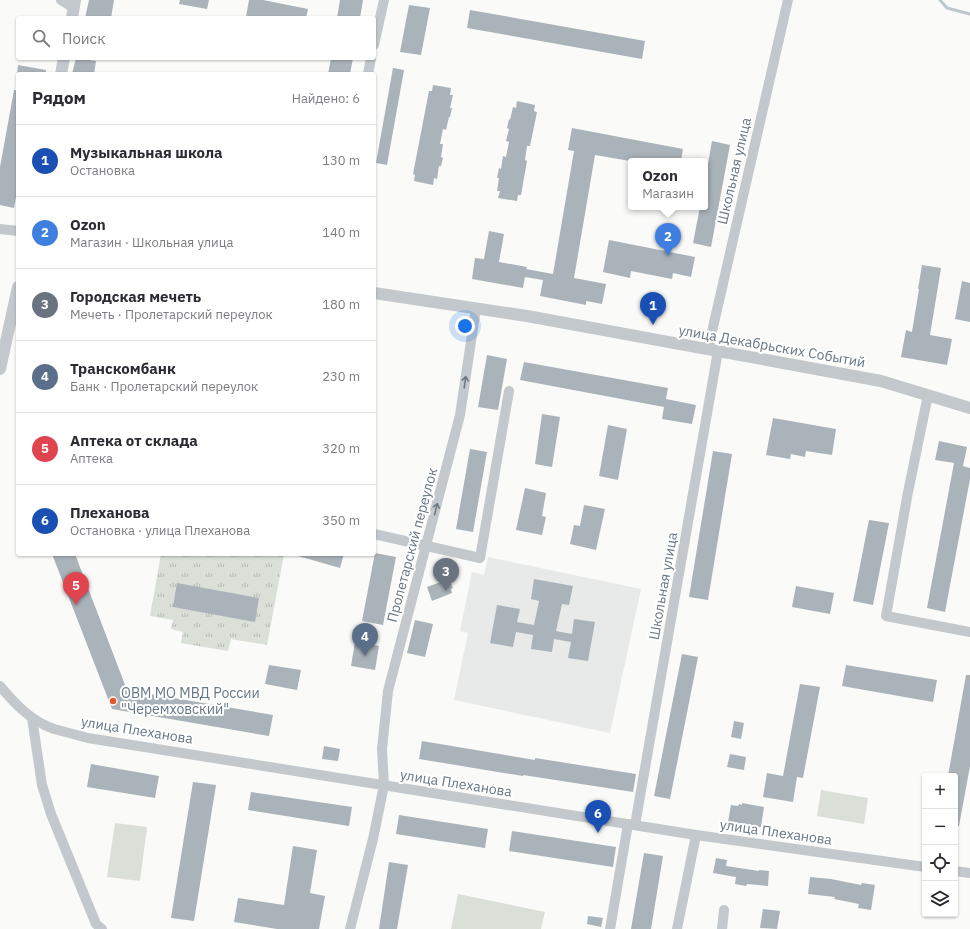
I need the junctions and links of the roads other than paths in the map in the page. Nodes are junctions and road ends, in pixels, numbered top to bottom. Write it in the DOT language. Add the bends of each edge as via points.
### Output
graph roads {
  1 [pos="61,0"];
  2 [pos="384,0"];
  3 [pos="788,0"];
  4 [pos="74,9"];
  5 [pos="376,36"];
  6 [pos="64,60"];
  7 [pos="371,60"];
  8 [pos="61,72"];
  9 [pos="368,72"];
  10 [pos="0,229"];
  11 [pos="16,231"];
  12 [pos="376,293"];
  13 [pos="16,299"];
  14 [pos="476,308"];
  15 [pos="713,350"];
  16 [pos="0,369"];
  17 [pos="509,391"];
  18 [pos="928,395"];
  19 [pos="970,399"];
  20 [pos="970,408"];
  21 [pos="376,534"];
  22 [pos="426,546"];
  23 [pos="970,632"];
  24 [pos="0,686"];
  25 [pos="32,718"];
  26 [pos="384,785"];
  27 [pos="632,825"];
  28 [pos="696,835"];
  29 [pos="922,866"];
  30 [pos="958,871"];
  31 [pos="970,873"];
  32 [pos="724,910"];
  33 [pos="102,929"];
  34 [pos="350,929"];
  35 [pos="610,929"];
  36 [pos="677,929"];
  37 [pos="722,929"];
  1 -- 4 [label="street"];
  2 -- 5 [label="street"];
  3 -- 15 [label="street, Школьная улица"];
  6 -- 8 [label="street"];
  7 -- 9 [label="street"];
  10 -- 11 [label="street"];
  12 -- 14 [label="street, улица Декабрьских Событий"];
  13 -- 16 [label="street"];
  14 -- 15 [label="street, улица Декабрьских Событий"];
  22 -- 14 [label="street, Пролетарский переулок, one-way" via="460,414"];
  15 -- 18 [label="street, улица Декабрьских Событий" via="880,381"];
  15 -- 27 [label="street, Школьная улица"];
  17 -- 22 [label="street" via="480,558"];
  18 -- 19 [label="street, улица Декабрьских Событий"];
  18 -- 20 [label="street, улица Декабрьских Событий"];
  18 -- 23 [label="street" via="886,616"];
  21 -- 22 [label="street"];
  22 -- 26 [label="street, Пролетарский переулок" via="388,691 382,749"];
  24 -- 25 [label="street, улица Плеханова"];
  25 -- 26 [label="street, улица Плеханова" via="52,728 88,738"];
  25 -- 33 [label="street" via="42,785 51,814 96,924"];
  26 -- 27 [label="street, улица Плеханова"];
  26 -- 34 [label="street, Пролетарский переулок" via="374,838"];
  27 -- 28 [label="street, улица Плеханова"];
  27 -- 35 [label="street, Школьная улица"];
  28 -- 29 [label="street, улица Плеханова"];
  28 -- 36 [label="street"];
  30 -- 31 [label="street"];
  32 -- 37 [label="street"];
}
